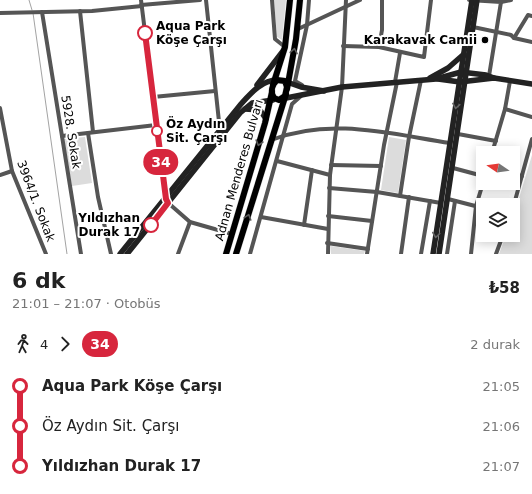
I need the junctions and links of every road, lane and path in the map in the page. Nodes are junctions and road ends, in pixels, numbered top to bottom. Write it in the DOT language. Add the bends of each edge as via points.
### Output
graph roads {
  1 [pos="200,0"];
  2 [pos="206,0"];
  3 [pos="272,0"];
  4 [pos="290,0"];
  5 [pos="300,0"];
  6 [pos="309,0"];
  7 [pos="346,0"];
  8 [pos="360,0"];
  9 [pos="382,0"];
  10 [pos="431,0"];
  11 [pos="473,0"];
  12 [pos="511,0"];
  13 [pos="501,1"];
  14 [pos="141,4"];
  15 [pos="346,6"];
  16 [pos="80,11"];
  17 [pos="42,12"];
  18 [pos="0,13"];
  19 [pos="532,16"];
  20 [pos="307,24"];
  21 [pos="473,27"];
  22 [pos="298,29"];
  23 [pos="497,32"];
  24 [pos="514,38"];
  25 [pos="532,42"];
  26 [pos="343,46"];
  27 [pos="285,47"];
  28 [pos="379,47"];
  29 [pos="400,53"];
  30 [pos="464,54"];
  31 [pos="464,72"];
  32 [pos="492,77"];
  33 [pos="436,79"];
  34 [pos="421,80"];
  35 [pos="428,80"];
  36 [pos="510,80"];
  37 [pos="463,81"];
  38 [pos="396,82"];
  39 [pos="532,84"];
  40 [pos="342,87"];
  41 [pos="308,88"];
  42 [pos="280,90"];
  43 [pos="215,91"];
  44 [pos="327,91"];
  45 [pos="248,96"];
  46 [pos="301,96"];
  47 [pos="153,97"];
  48 [pos="0,108"];
  49 [pos="505,109"];
  50 [pos="243,110"];
  51 [pos="532,116"];
  52 [pos="266,119"];
  53 [pos="156,125"];
  54 [pos="337,127"];
  55 [pos="93,132"];
  56 [pos="221,132"];
  57 [pos="88,133"];
  58 [pos="387,133"];
  59 [pos="458,134"];
  60 [pos="284,135"];
  61 [pos="62,136"];
  62 [pos="409,137"];
  63 [pos="532,139"];
  64 [pos="271,140"];
  65 [pos="496,141"];
  66 [pos="450,143"];
  67 [pos="494,146"];
  68 [pos="277,161"];
  69 [pos="331,165"];
  70 [pos="381,166"];
  71 [pos="453,168"];
  72 [pos="312,170"];
  73 [pos="12,171"];
  74 [pos="476,174"];
  75 [pos="330,175"];
  76 [pos="0,176"];
  77 [pos="522,176"];
  78 [pos="329,188"];
  79 [pos="377,192"];
  80 [pos="400,196"];
  81 [pos="409,197"];
  82 [pos="516,198"];
  83 [pos="167,200"];
  84 [pos="448,200"];
  85 [pos="430,201"];
  86 [pos="455,201"];
  87 [pos="441,203"];
  88 [pos="476,206"];
  89 [pos="328,216"];
  90 [pos="261,217"];
  91 [pos="372,221"];
  92 [pos="190,222"];
  93 [pos="304,225"];
  94 [pos="328,229"];
  95 [pos="232,234"];
  96 [pos="500,242"];
  97 [pos="327,243"];
  98 [pos="368,249"];
  99 [pos="46,254"];
  100 [pos="81,254"];
  101 [pos="111,254"];
  102 [pos="120,254"];
  103 [pos="127,254"];
  104 [pos="178,254"];
  105 [pos="226,254"];
  106 [pos="236,254"];
  107 [pos="250,254"];
  108 [pos="328,254"];
  109 [pos="367,254"];
  110 [pos="400,254"];
  111 [pos="421,254"];
  112 [pos="433,254"];
  113 [pos="439,254"];
  114 [pos="447,254"];
  115 [pos="471,254"];
  116 [pos="496,254"];
  1 -- 14 [label="street"];
  2 -- 43 [label="street"];
  3 -- 27 [label="street" via="275,39"];
  4 -- 27 [label="main road, Adnan Menderes Bulvarı"];
  5 -- 22 [label="main road, Adnan Menderes Bulvarı"];
  6 -- 20 [label="street"];
  7 -- 15 [label="street"];
  8 -- 15 [label="street"];
  9 -- 28 [label="street"];
  10 -- 29 [label="street" via="424,57"];
  11 -- 13 [label="street"];
  11 -- 21 [label="street"];
  11 -- 30 [label="street"];
  12 -- 13 [label="street"];
  13 -- 23 [label="street"];
  14 -- 16 [label="street"];
  14 -- 47 [label="street"];
  15 -- 20 [label="street"];
  15 -- 26 [label="street"];
  16 -- 17 [label="street"];
  16 -- 55 [label="street"];
  17 -- 18 [label="street"];
  17 -- 61 [label="street, 5928. Sokak"];
  19 -- 24 [label="street" via="528,15"];
  20 -- 22 [label="street"];
  20 -- 41 [label="street" via="296,81"];
  21 -- 23 [label="street"];
  21 -- 31 [label="street"];
  42 -- 22 [label="main road, Adnan Menderes Bulvarı, one-way"];
  23 -- 24 [label="street"];
  23 -- 32 [label="street"];
  24 -- 25 [label="street"];
  26 -- 28 [label="street"];
  26 -- 40 [label="street"];
  27 -- 42 [label="main road, Adnan Menderes Bulvarı"];
  27 -- 45 [label="street"];
  28 -- 29 [label="street"];
  29 -- 38 [label="street"];
  30 -- 31 [label="street"];
  30 -- 35 [label="street"];
  31 -- 32 [label="street"];
  31 -- 33 [label="street"];
  31 -- 37 [label="street"];
  32 -- 36 [label="street"];
  32 -- 37 [label="street"];
  33 -- 35 [label="street"];
  33 -- 37 [label="street"];
  34 -- 35 [label="street"];
  34 -- 38 [label="street"];
  34 -- 62 [label="street"];
  36 -- 39 [label="street"];
  36 -- 49 [label="street"];
  37 -- 59 [label="street"];
  37 -- 66 [label="street, one-way"];
  38 -- 40 [label="street"];
  38 -- 58 [label="street"];
  40 -- 44 [label="street"];
  40 -- 54 [label="street"];
  41 -- 42 [label="street"];
  41 -- 44 [label="street"];
  42 -- 45 [label="street" via="265,82"];
  42 -- 46 [label="street"];
  42 -- 50 [label="street"];
  42 -- 52 [label="main road, Adnan Menderes Bulvarı"];
  42 -- 64 [label="main road, Adnan Menderes Bulvarı"];
  43 -- 47 [label="street"];
  43 -- 56 [label="street"];
  44 -- 46 [label="street"];
  45 -- 56 [label="street"];
  46 -- 60 [label="street" via="292,104"];
  47 -- 53 [label="street"];
  48 -- 73 [label="street, 3964/1. Sokak"];
  49 -- 51 [label="street"];
  49 -- 65 [label="street"];
  50 -- 52 [label="street" via="260,110"];
  50 -- 56 [label="street"];
  52 -- 95 [label="main road, Adnan Menderes Bulvarı, one-way"];
  53 -- 55 [label="street"];
  53 -- 83 [label="street"];
  54 -- 58 [label="street"];
  54 -- 60 [label="street"];
  54 -- 69 [label="street"];
  55 -- 57 [label="street"];
  56 -- 83 [label="street"];
  57 -- 61 [label="street"];
  57 -- 101 [label="street" via="98,197"];
  58 -- 62 [label="street"];
  58 -- 70 [label="street"];
  59 -- 65 [label="street"];
  59 -- 71 [label="street"];
  60 -- 64 [label="street"];
  60 -- 68 [label="street"];
  61 -- 100 [label="street, 5928. Sokak"];
  62 -- 66 [label="street"];
  62 -- 80 [label="street"];
  63 -- 77 [label="street"];
  106 -- 64 [label="main road, Adnan Menderes Bulvarı, one-way"];
  65 -- 67 [label="street"];
  66 -- 87 [label="street"];
  68 -- 72 [label="street"];
  68 -- 90 [label="street"];
  69 -- 70 [label="street"];
  69 -- 75 [label="street"];
  70 -- 79 [label="street"];
  71 -- 74 [label="street"];
  71 -- 84 [label="street"];
  72 -- 75 [label="street"];
  72 -- 93 [label="street"];
  73 -- 76 [label="street"];
  73 -- 99 [label="street, 3964/1. Sokak"];
  75 -- 78 [label="street"];
  77 -- 82 [label="street"];
  78 -- 79 [label="street"];
  78 -- 89 [label="street"];
  79 -- 80 [label="street"];
  79 -- 91 [label="street"];
  80 -- 81 [label="street"];
  81 -- 85 [label="street"];
  81 -- 110 [label="street"];
  83 -- 92 [label="street"];
  83 -- 102 [label="street"];
  83 -- 103 [label="street"];
  84 -- 86 [label="street"];
  84 -- 113 [label="street"];
  85 -- 87 [label="street"];
  85 -- 111 [label="street"];
  86 -- 88 [label="street"];
  86 -- 114 [label="street"];
  87 -- 112 [label="street, one-way"];
  88 -- 115 [label="street"];
  89 -- 91 [label="street"];
  89 -- 94 [label="street"];
  90 -- 93 [label="street"];
  90 -- 107 [label="street"];
  91 -- 98 [label="street"];
  92 -- 95 [label="street"];
  92 -- 104 [label="street"];
  93 -- 94 [label="street"];
  94 -- 97 [label="street"];
  95 -- 105 [label="main road, Adnan Menderes Bulvarı"];
  96 -- 116 [label="street"];
  97 -- 98 [label="street"];
  97 -- 108 [label="street"];
  98 -- 109 [label="street"];
}
